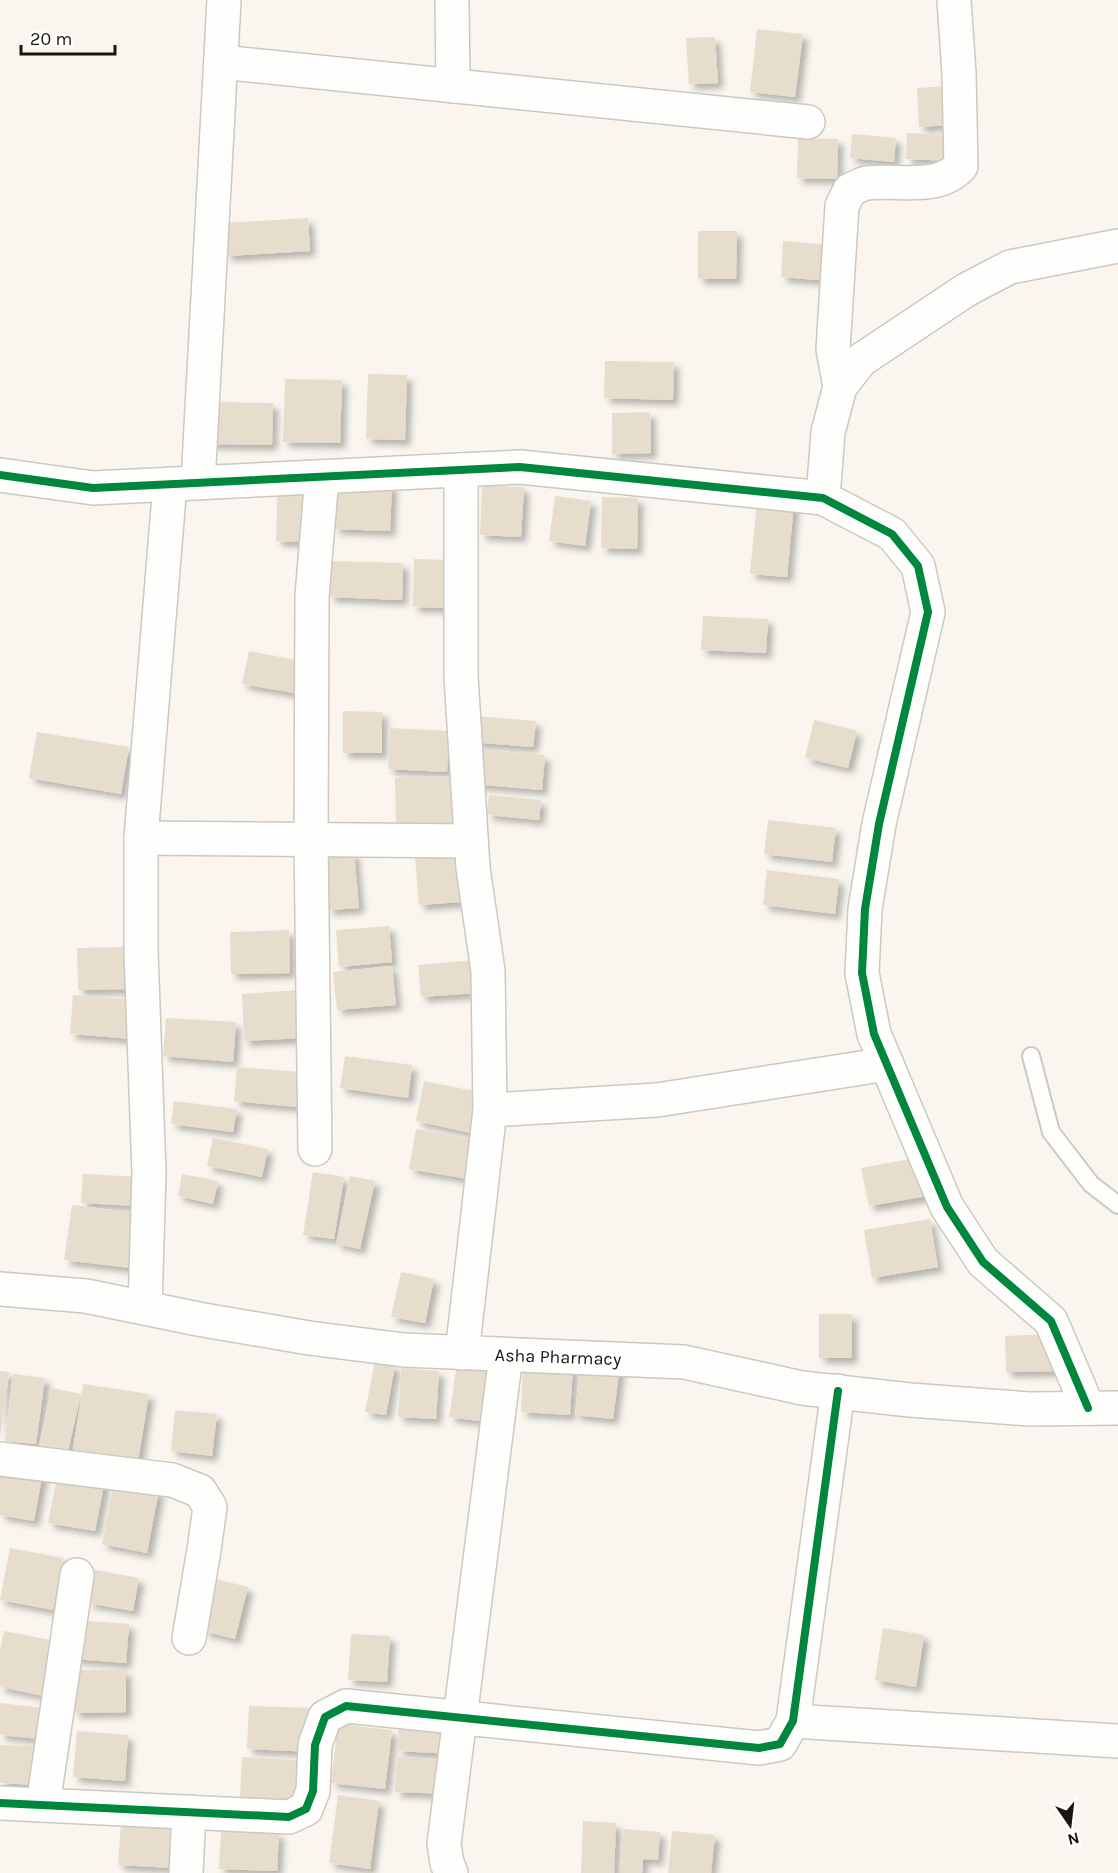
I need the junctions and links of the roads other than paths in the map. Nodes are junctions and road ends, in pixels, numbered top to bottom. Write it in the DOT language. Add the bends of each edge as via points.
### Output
graph roads {
  1 [pos="224,0"];
  2 [pos="452,0"];
  3 [pos="954,0"];
  4 [pos="221,62"];
  5 [pos="453,86"];
  6 [pos="808,122"];
  7 [pos="1118,246"];
  8 [pos="840,387"];
  9 [pos="461,471"];
  10 [pos="0,475"];
  11 [pos="322,477"];
  12 [pos="184,484"];
  13 [pos="823,498"];
  14 [pos="141,838"];
  15 [pos="311,840"];
  16 [pos="471,841"];
  17 [pos="1031,1056"];
  18 [pos="887,1064"];
  19 [pos="490,1110"];
  20 [pos="315,1149"];
  21 [pos="1118,1205"];
  22 [pos="0,1289"];
  23 [pos="146,1308"];
  24 [pos="462,1353"];
  25 [pos="506,1355"];
  26 [pos="838,1391"];
  27 [pos="1103,1408"];
  28 [pos="0,1459"];
  29 [pos="77,1575"];
  30 [pos="189,1638"];
  31 [pos="461,1717"];
  32 [pos="793,1721"];
  33 [pos="1118,1741"];
  34 [pos="0,1803"];
  35 [pos="43,1805"];
  36 [pos="189,1812"];
  37 [pos="186,1873"];
  38 [pos="451,1873"];
  1 -- 4 [label="street"];
  2 -- 5 [label="street"];
  3 -- 8 [label="street" via="961,166 952,176 935,181 866,183 850,190 842,206 834,349"];
  4 -- 5 [label="street"];
  4 -- 12 [label="street"];
  5 -- 6 [label="street"];
  7 -- 8 [label="street" via="1010,267 966,290 861,360"];
  8 -- 13 [label="street" via="828,432"];
  9 -- 11 [label="street"];
  9 -- 13 [label="street" via="520,467"];
  9 -- 16 [label="street" via="461,676"];
  10 -- 12 [label="street" via="93,488"];
  11 -- 12 [label="street"];
  11 -- 15 [label="street" via="312,596"];
  12 -- 14 [label="street"];
  13 -- 18 [label="street" via="892,534 918,566 928,612 879,824 865,909 862,973 874,1034"];
  14 -- 15 [label="street"];
  14 -- 23 [label="street" via="148,1173"];
  15 -- 16 [label="street"];
  15 -- 20 [label="street"];
  16 -- 19 [label="street" via="488,971"];
  17 -- 21 [label="lane" via="1051,1132 1091,1184"];
  18 -- 19 [label="street" via="657,1100"];
  18 -- 27 [label="street" via="947,1207 983,1262 1051,1321"];
  19 -- 24 [label="street"];
  22 -- 23 [label="street, Asha Pharmacy" via="86,1296"];
  23 -- 24 [label="street, Asha Pharmacy" via="309,1338"];
  24 -- 25 [label="street, Asha Pharmacy"];
  25 -- 26 [label="street, Asha Pharmacy" via="684,1362 802,1388"];
  25 -- 31 [label="street"];
  26 -- 27 [label="street, Asha Pharmacy" via="1029,1409"];
  26 -- 32 [label="street"];
  28 -- 30 [label="street" via="172,1480 200,1491 210,1507"];
  29 -- 35 [label="street"];
  31 -- 32 [label="street" via="759,1748 780,1744"];
  31 -- 36 [label="street" via="346,1706 325,1717 315,1745 313,1791 306,1809 290,1817"];
  31 -- 38 [label="street" via="444,1844"];
  32 -- 33 [label="street"];
  34 -- 35 [label="street"];
  35 -- 36 [label="street"];
  36 -- 37 [label="street"];
}
